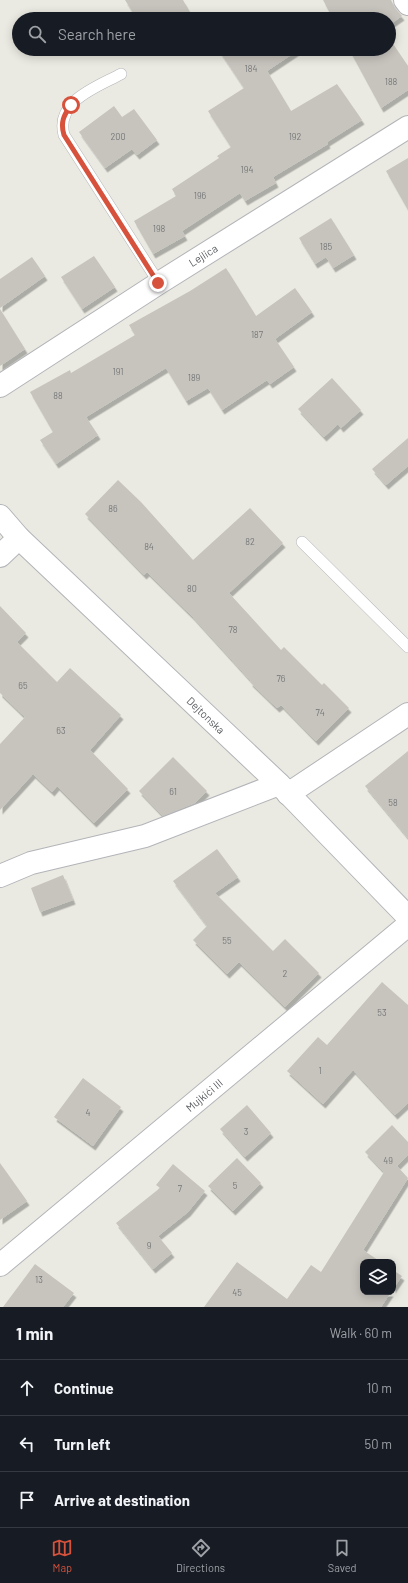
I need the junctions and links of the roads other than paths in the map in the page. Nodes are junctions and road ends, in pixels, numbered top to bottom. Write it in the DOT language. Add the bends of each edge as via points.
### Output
graph roads {
  1 [pos="405,0"];
  2 [pos="408,4"];
  3 [pos="121,74"];
  4 [pos="408,126"];
  5 [pos="158,283"];
  6 [pos="0,386"];
  7 [pos="0,516"];
  8 [pos="19,538"];
  9 [pos="302,542"];
  10 [pos="0,556"];
  11 [pos="408,646"];
  12 [pos="408,714"];
  13 [pos="284,789"];
  14 [pos="0,876"];
  15 [pos="408,917"];
  16 [pos="408,925"];
  17 [pos="0,1265"];
  1 -- 2 [label="street"];
  3 -- 5 [label="lane" via="78,98 65,113 62,129"];
  4 -- 5 [label="street, Lejlica"];
  5 -- 6 [label="street, Lejlica"];
  7 -- 8 [label="street, Dejtonska"];
  8 -- 10 [label="street"];
  8 -- 13 [label="street, Dejtonska"];
  9 -- 11 [label="lane"];
  12 -- 13 [label="street"];
  13 -- 14 [label="street" via="145,836 31,863"];
  13 -- 15 [label="street, Dejtonska"];
  16 -- 17 [label="street, Mujkići III"];
}
